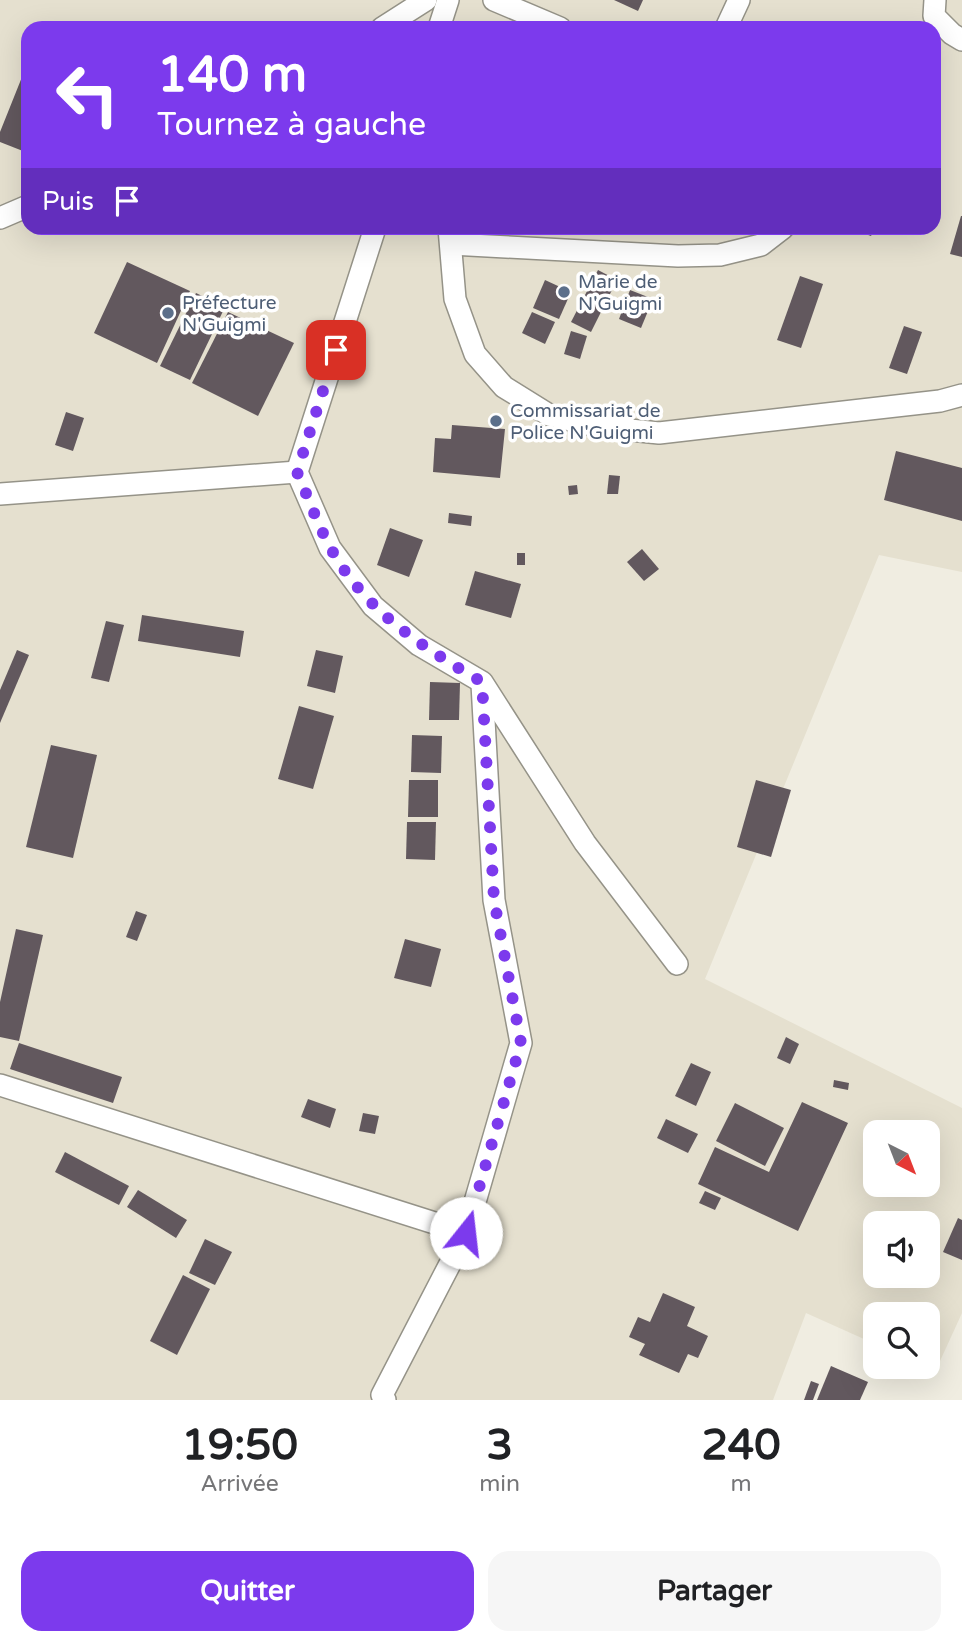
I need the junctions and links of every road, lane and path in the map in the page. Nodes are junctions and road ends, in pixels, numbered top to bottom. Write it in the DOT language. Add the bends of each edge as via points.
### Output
graph roads {
  1 [pos="426,0"];
  2 [pos="450,0"];
  3 [pos="494,0"];
  4 [pos="739,0"];
  5 [pos="935,0"];
  6 [pos="393,21"];
  7 [pos="442,21"];
  8 [pos="450,21"];
  9 [pos="544,21"];
  10 [pos="729,21"];
  11 [pos="939,21"];
  12 [pos="941,23"];
  13 [pos="962,40"];
  14 [pos="21,209"];
  15 [pos="0,218"];
  16 [pos="373,235"];
  17 [pos="774,235"];
  18 [pos="450,236"];
  19 [pos="962,395"];
  20 [pos="297,472"];
  21 [pos="0,494"];
  22 [pos="482,682"];
  23 [pos="677,964"];
  24 [pos="0,1085"];
  25 [pos="466,1233"];
  26 [pos="385,1400"];
  1 -- 6 [label="street"];
  2 -- 7 [label="street"];
  2 -- 8 [label="street"];
  3 -- 9 [label="street"];
  4 -- 10 [label="street"];
  5 -- 11 [label="street" via="934,16"];
  12 -- 13 [label="street"];
  14 -- 15 [label="street"];
  16 -- 20 [label="street"];
  17 -- 18 [label="street" via="761,245 692,256"];
  18 -- 19 [label="street" via="455,299 475,354 504,387 549,415 659,433"];
  20 -- 21 [label="street"];
  20 -- 22 [label="street" via="330,548 373,606 419,645"];
  22 -- 23 [label="street" via="585,843"];
  22 -- 25 [label="street" via="494,900 521,1043"];
  24 -- 25 [label="street"];
  25 -- 26 [label="street" via="382,1395"];
}
